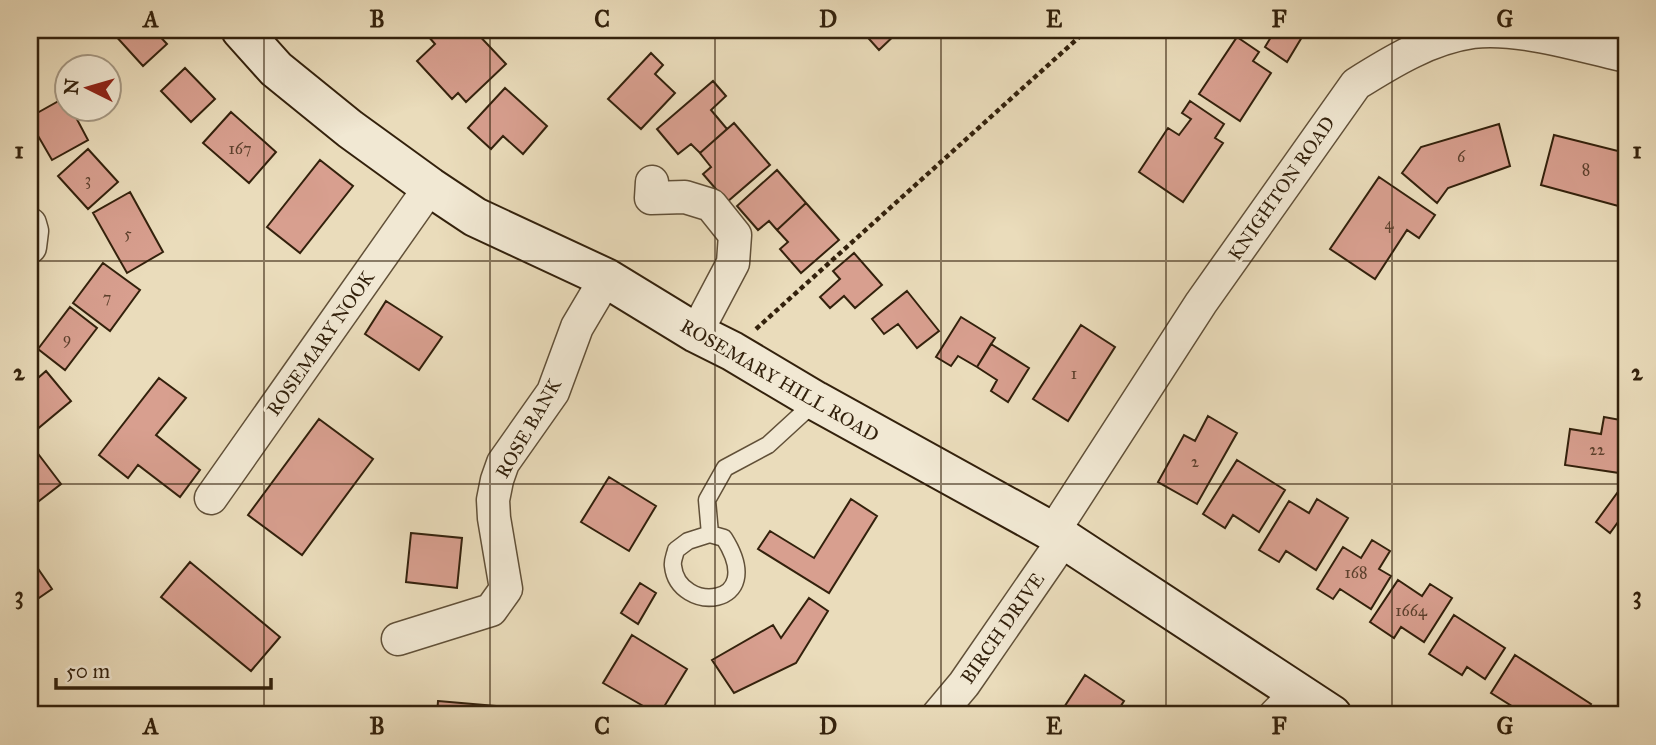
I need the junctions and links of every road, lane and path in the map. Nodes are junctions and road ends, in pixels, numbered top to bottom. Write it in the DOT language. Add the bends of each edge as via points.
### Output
graph roads {
  1 [pos="240,30"];
  2 [pos="1087,30"];
  3 [pos="1594,39"];
  4 [pos="1626,56"];
  5 [pos="652,182"];
  6 [pos="430,187"];
  7 [pos="30,224"];
  8 [pos="30,247"];
  9 [pos="606,278"];
  10 [pos="696,333"];
  11 [pos="732,351"];
  12 [pos="816,401"];
  13 [pos="211,498"];
  14 [pos="710,534"];
  15 [pos="1059,535"];
  16 [pos="398,639"];
  17 [pos="1287,704"];
  18 [pos="938,715"];
  19 [pos="1332,715"];
  1 -- 6 [label="main road, ROSEMARY HILL ROAD" via="275,69"];
  2 -- 11 [label="path"];
  3 -- 4 [label="street, KNIGHTON ROAD"];
  3 -- 15 [label="street, KNIGHTON ROAD" via="1474,32 1431,44 1356,84 1201,303"];
  5 -- 10 [label="street" via="651,198 685,197 711,205 735,235 733,263"];
  6 -- 9 [label="main road, ROSEMARY HILL ROAD" via="475,216"];
  6 -- 13 [label="street, ROSEMARY NOOK"];
  7 -- 8 [label="street"];
  9 -- 10 [label="main road, ROSEMARY HILL ROAD"];
  9 -- 16 [label="street, ROSE BANK" via="577,327 553,392 496,480 494,518 506,589 491,610"];
  10 -- 11 [label="main road, ROSEMARY HILL ROAD"];
  11 -- 12 [label="main road, ROSEMARY HILL ROAD"];
  12 -- 14 [label="lane" via="768,445 725,468 707,500"];
  12 -- 15 [label="main road, ROSEMARY HILL ROAD"];
  14 -- 14 [label="lane" via="676,550 673,565 684,587 705,598 725,593 737,577 737,564 724,538"];
  15 -- 17 [label="main road, ROSEMARY HILL ROAD"];
  15 -- 18 [label="street, BIRCH DRIVE" via="964,684"];
  17 -- 19 [label="main road, ROSEMARY HILL ROAD"];
}
